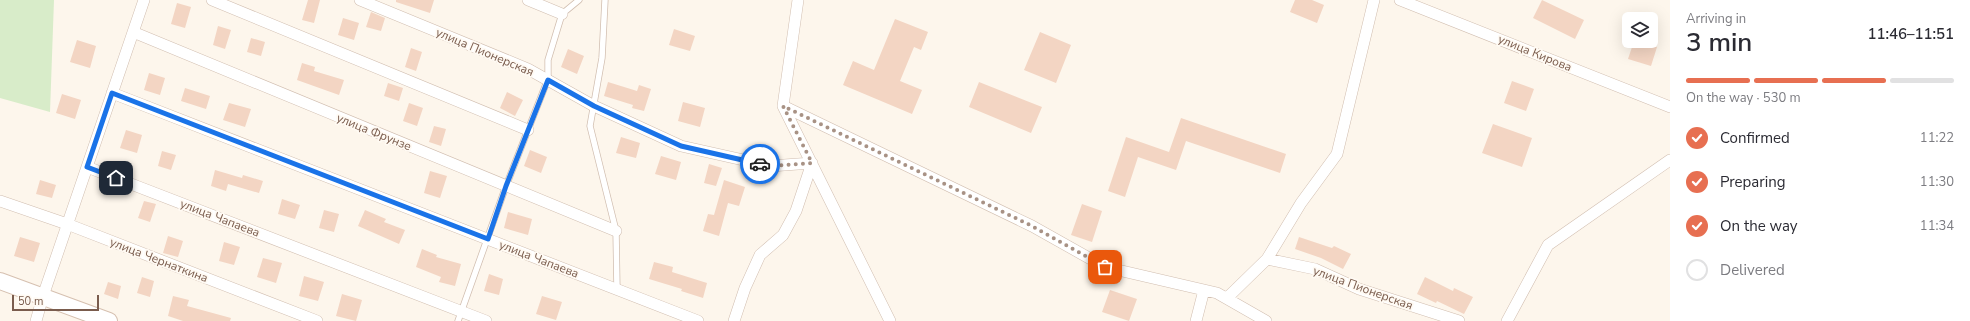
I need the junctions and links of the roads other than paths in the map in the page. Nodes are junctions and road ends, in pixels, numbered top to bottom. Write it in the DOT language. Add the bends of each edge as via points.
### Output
graph roads {
  1 [pos="144,0"];
  2 [pos="212,0"];
  3 [pos="360,0"];
  4 [pos="528,0"];
  5 [pos="579,0"];
  6 [pos="605,0"];
  7 [pos="798,0"];
  8 [pos="1374,0"];
  9 [pos="1400,0"];
  10 [pos="562,14"];
  11 [pos="133,32"];
  12 [pos="548,80"];
  13 [pos="112,93"];
  14 [pos="594,106"];
  15 [pos="783,106"];
  16 [pos="1670,107"];
  17 [pos="528,130"];
  18 [pos="1670,160"];
  19 [pos="812,163"];
  20 [pos="87,167"];
  21 [pos="506,186"];
  22 [pos="0,201"];
  23 [pos="67,224"];
  24 [pos="616,231"];
  25 [pos="488,239"];
  26 [pos="1267,259"];
  27 [pos="0,281"];
  28 [pos="617,289"];
  29 [pos="1204,290"];
  30 [pos="43,296"];
  31 [pos="1227,298"];
  32 [pos="460,316"];
  33 [pos="36,321"];
  34 [pos="109,321"];
  35 [pos="317,321"];
  36 [pos="486,321"];
  37 [pos="698,321"];
  38 [pos="734,321"];
  39 [pos="890,321"];
  40 [pos="1196,321"];
  41 [pos="1266,321"];
  42 [pos="1459,321"];
  43 [pos="1507,321"];
  1 -- 11 [label="street"];
  2 -- 17 [label="street"];
  3 -- 12 [label="street, улица Пионерская" via="528,68"];
  4 -- 10 [label="street"];
  5 -- 10 [label="lane"];
  6 -- 14 [label="lane" via="602,58"];
  7 -- 15 [label="street"];
  8 -- 26 [label="street" via="1337,154 1301,203"];
  9 -- 16 [label="street, улица Кирова"];
  10 -- 12 [label="lane" via="548,60"];
  11 -- 13 [label="street"];
  11 -- 21 [label="street, улица Фрунзе"];
  12 -- 14 [label="street, улица Пионерская"];
  12 -- 17 [label="lane"];
  13 -- 20 [label="street"];
  13 -- 25 [label="street, улица Чапаева"];
  14 -- 19 [label="street, улица Пионерская" via="681,146 770,166"];
  14 -- 24 [label="lane" via="590,126"];
  15 -- 19 [label="street"];
  15 -- 29 [label="street" via="1032,226 1105,267"];
  17 -- 21 [label="lane"];
  18 -- 43 [label="street" via="1548,245"];
  19 -- 38 [label="street" via="796,211 783,235 760,255"];
  19 -- 39 [label="street"];
  20 -- 23 [label="street"];
  20 -- 32 [label="street, улица Чапаева"];
  21 -- 24 [label="street, улица Фрунзе"];
  21 -- 25 [label="lane"];
  22 -- 23 [label="street, улица Чернаткина"];
  23 -- 30 [label="street"];
  23 -- 35 [label="street, улица Чернаткина"];
  24 -- 28 [label="lane"];
  25 -- 28 [label="street, улица Чапаева"];
  25 -- 32 [label="lane"];
  26 -- 31 [label="street"];
  26 -- 42 [label="street, улица Пионерская" via="1315,269 1359,289"];
  27 -- 30 [label="street"];
  28 -- 37 [label="street, улица Чапаева"];
  29 -- 31 [label="street"];
  29 -- 40 [label="street"];
  30 -- 33 [label="street"];
  30 -- 34 [label="street"];
  31 -- 41 [label="street"];
  32 -- 36 [label="street, улица Чапаева"];
}
